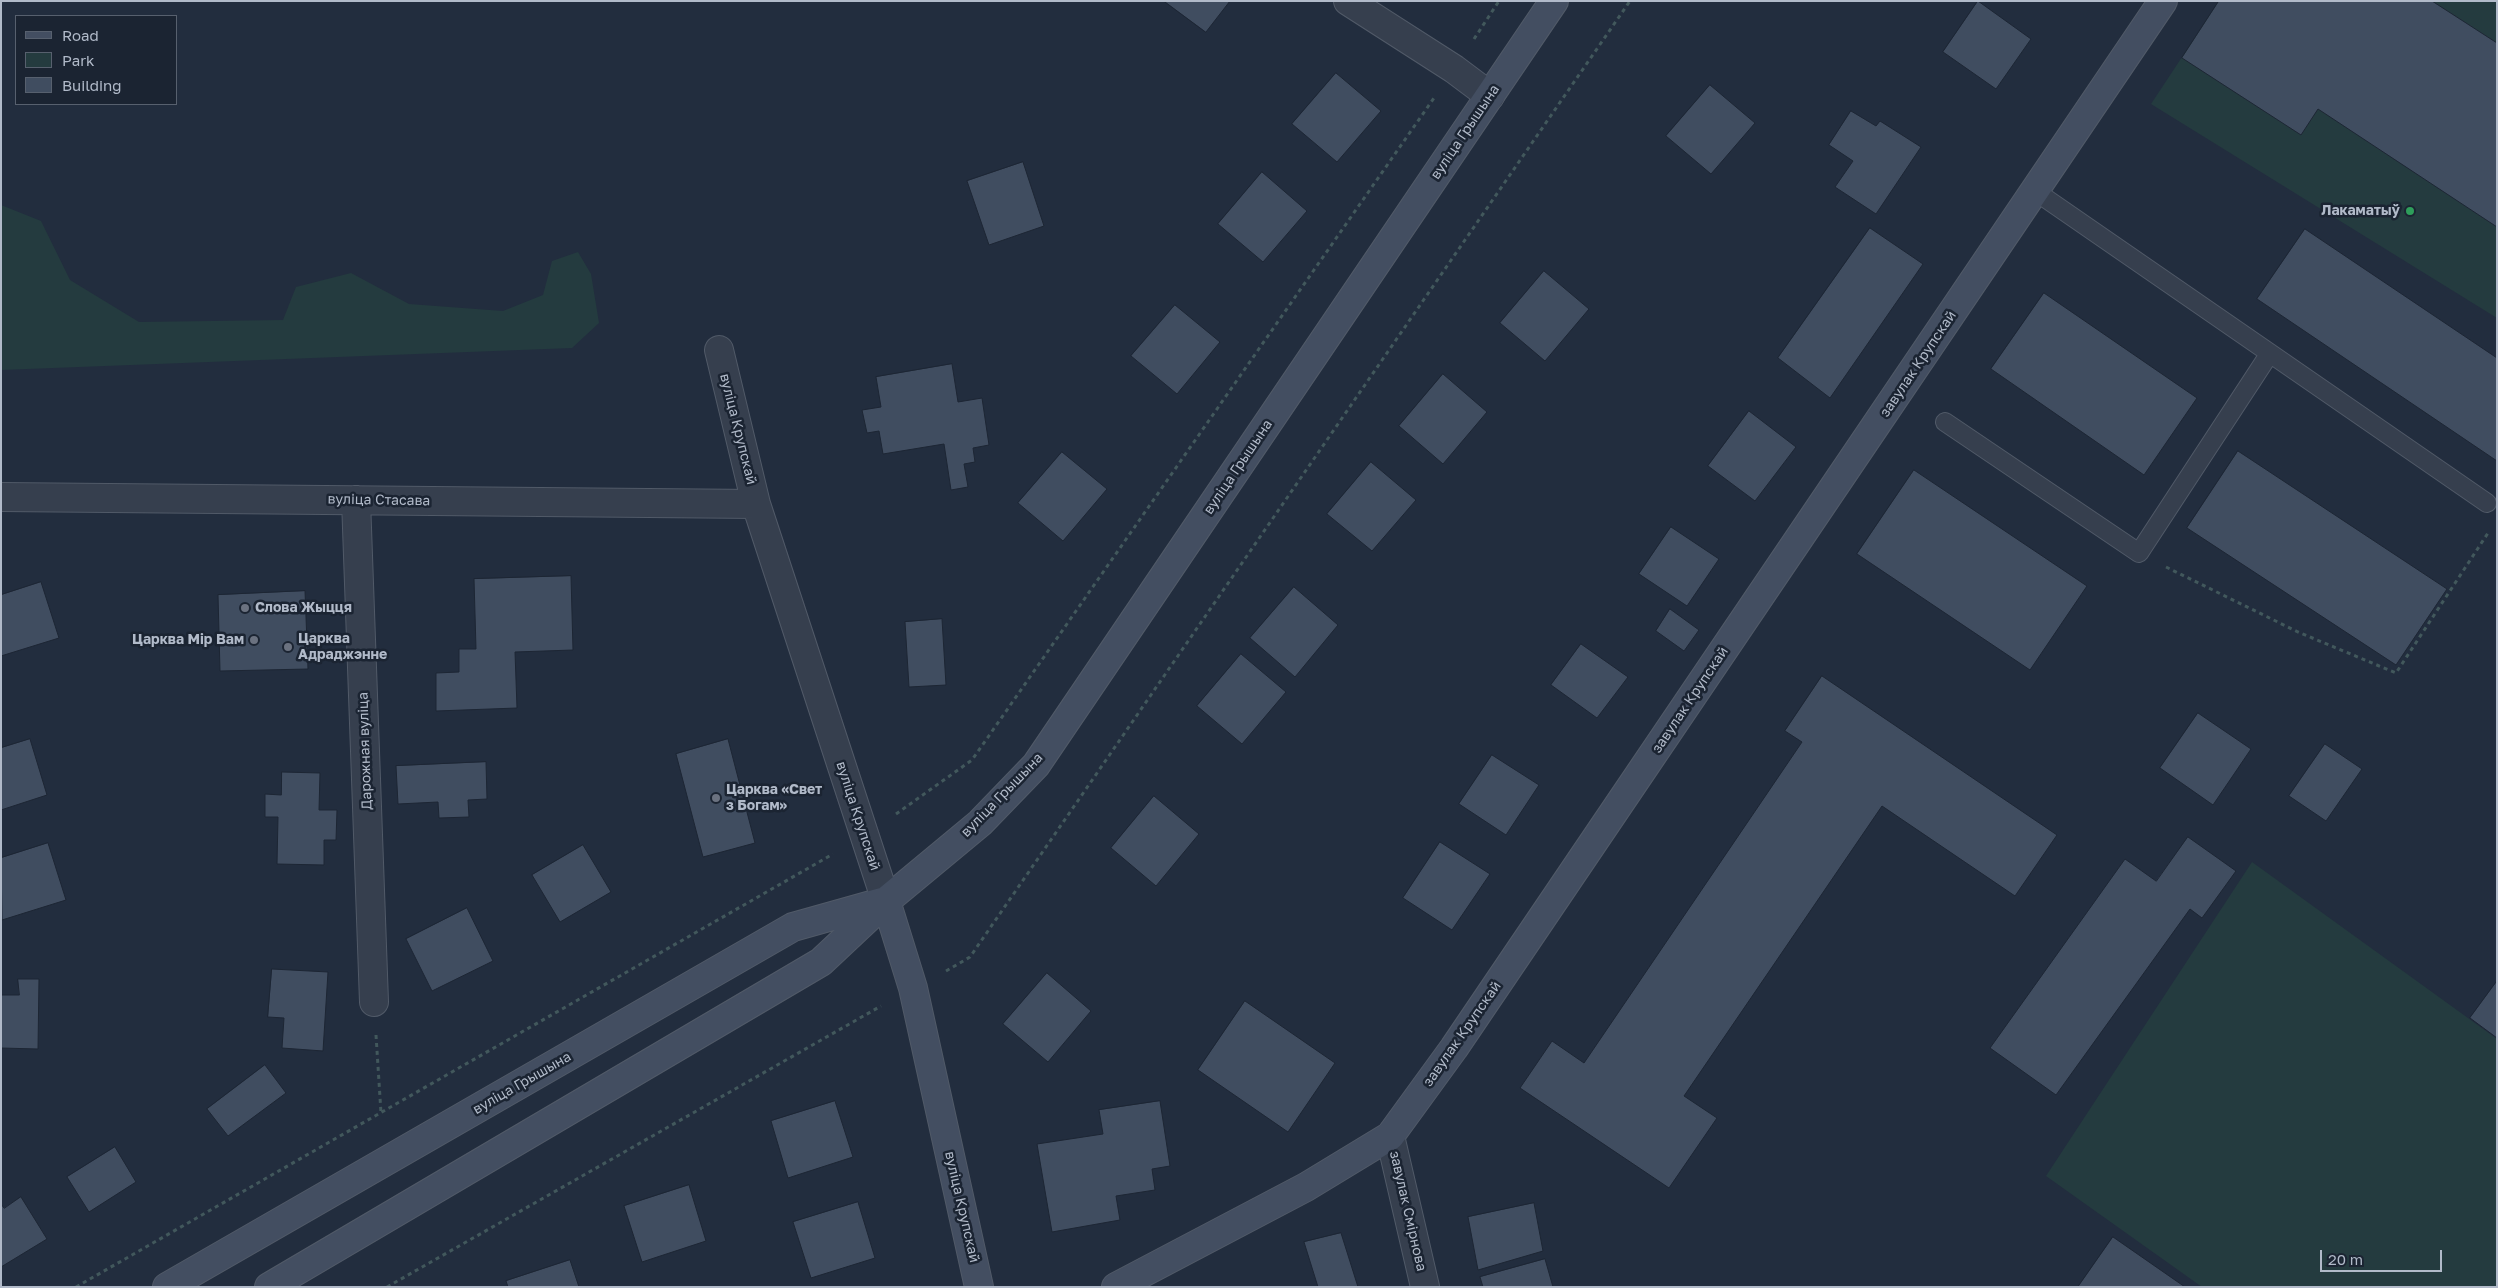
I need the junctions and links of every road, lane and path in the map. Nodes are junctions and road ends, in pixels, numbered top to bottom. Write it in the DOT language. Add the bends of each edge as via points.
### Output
graph roads {
  1 [pos="1348,1"];
  2 [pos="1554,1"];
  3 [pos="2163,1"];
  4 [pos="1490,96"];
  5 [pos="2035,191"];
  6 [pos="719,350"];
  7 [pos="2270,353"];
  8 [pos="1944,422"];
  9 [pos="1,497"];
  10 [pos="356,500"];
  11 [pos="2487,503"];
  12 [pos="756,504"];
  13 [pos="2491,528"];
  14 [pos="2139,554"];
  15 [pos="886,901"];
  16 [pos="374,1002"];
  17 [pos="381,1113"];
  18 [pos="1390,1136"];
  19 [pos="167,1287"];
  20 [pos="269,1287"];
  21 [pos="979,1287"];
  22 [pos="1116,1287"];
  23 [pos="1425,1287"];
  1 -- 4 [label="street"];
  2 -- 4 [label="main road, вуліца Грышына"];
  3 -- 5 [label="main road, завулак Крупскай"];
  4 -- 15 [label="main road, вуліца Грышына" via="1036,765 980,823"];
  5 -- 7 [label="lane"];
  5 -- 18 [label="main road, завулак Крупскай" via="1454,1048"];
  6 -- 12 [label="street, вуліца Крупскай"];
  7 -- 11 [label="lane"];
  7 -- 14 [label="lane"];
  8 -- 14 [label="lane"];
  9 -- 10 [label="street, вуліца Стасава"];
  10 -- 12 [label="street, вуліца Стасава"];
  10 -- 16 [label="street, Дарожная вуліца"];
  12 -- 15 [label="street, вуліца Крупскай"];
  13 -- 14 [label="path" via="2396,673 2298,632"];
  15 -- 19 [label="main road, вуліца Грышына" via="793,927"];
  15 -- 20 [label="main road, вуліца Грышына" via="821,962"];
  15 -- 21 [label="main road, вуліца Крупскай" via="913,988"];
  16 -- 17 [label="path"];
  18 -- 22 [label="main road, завулак Крупскай" via="1306,1187"];
  18 -- 23 [label="street, завулак Смірнова"];
}
